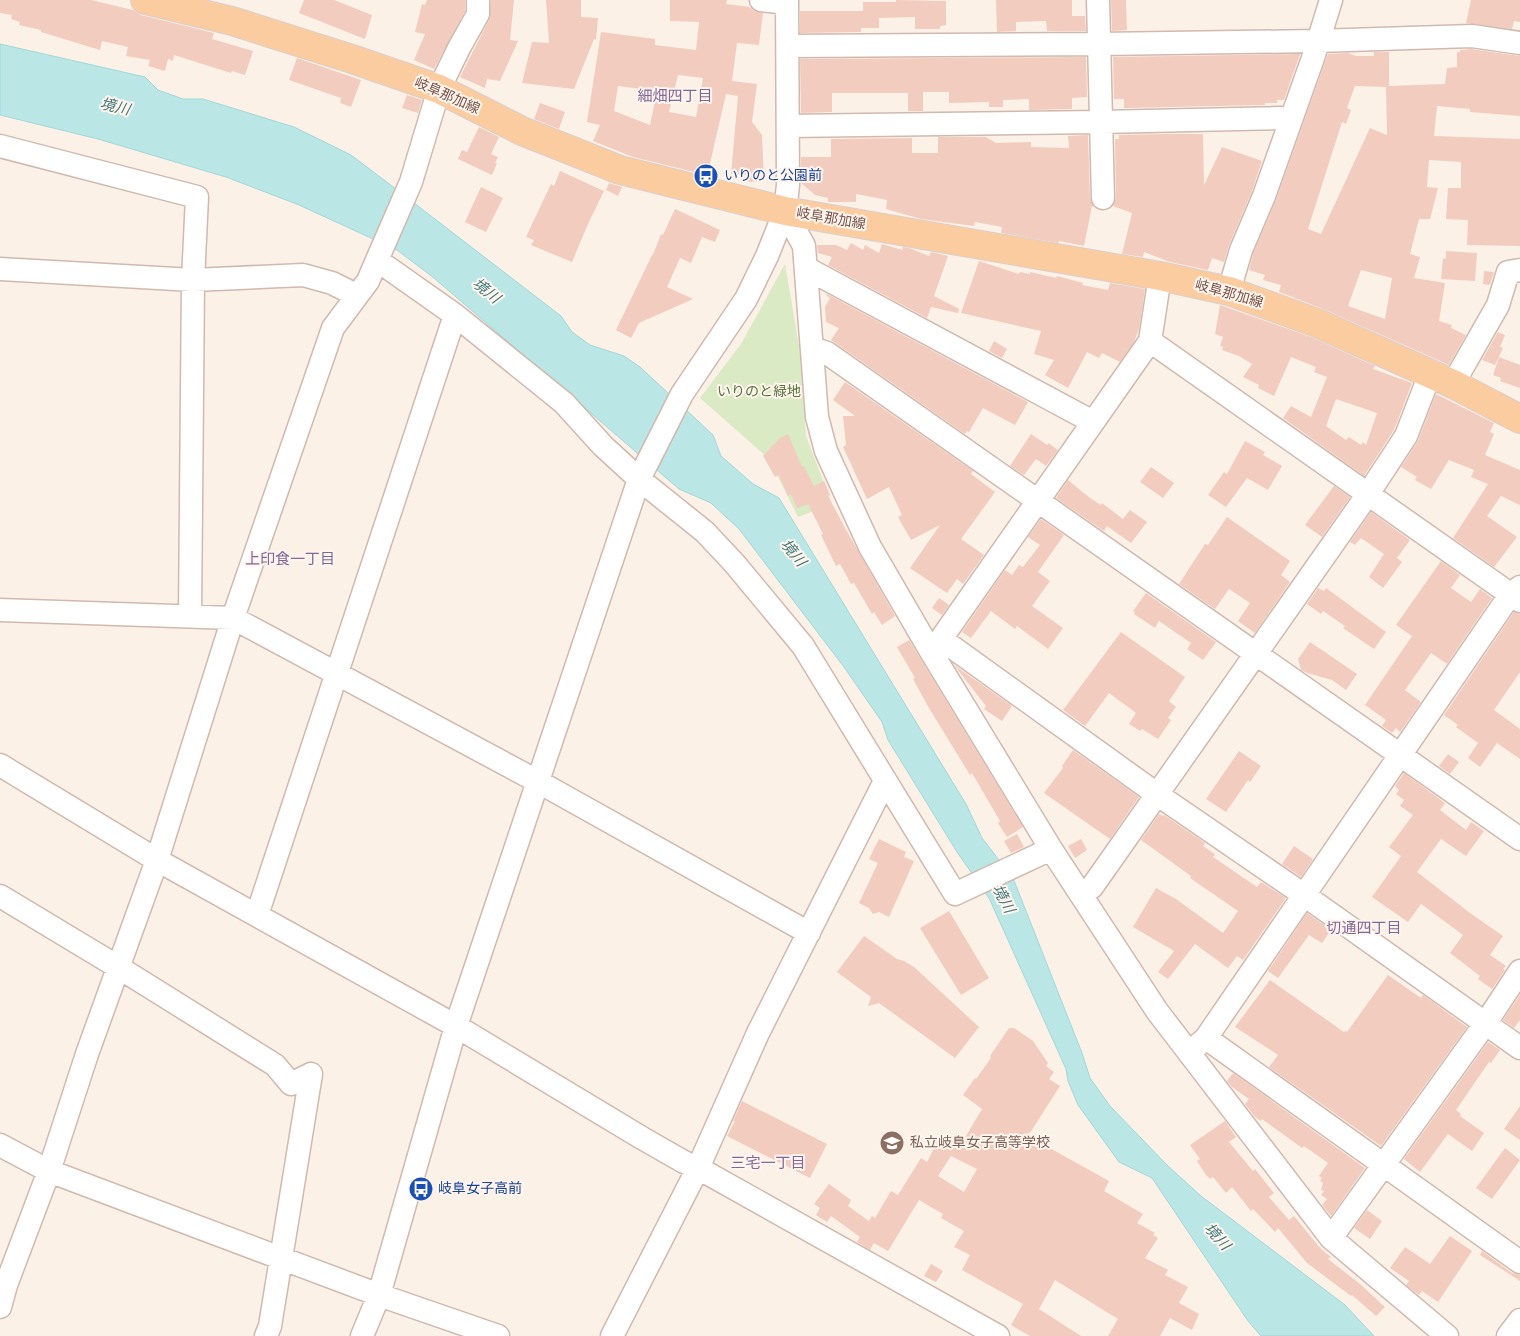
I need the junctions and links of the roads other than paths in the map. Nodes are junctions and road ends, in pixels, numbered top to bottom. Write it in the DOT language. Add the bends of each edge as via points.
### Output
graph roads {
  1 [pos="145,0"];
  2 [pos="478,0"];
  3 [pos="761,0"];
  4 [pos="1098,0"];
  5 [pos="1331,0"];
  6 [pos="787,2"];
  7 [pos="1317,41"];
  8 [pos="1099,44"];
  9 [pos="1520,44"];
  10 [pos="788,46"];
  11 [pos="440,90"];
  12 [pos="1290,120"];
  13 [pos="1101,122"];
  14 [pos="788,126"];
  15 [pos="0,146"];
  16 [pos="1103,198"];
  17 [pos="785,211"];
  18 [pos="379,256"];
  19 [pos="806,268"];
  20 [pos="0,270"];
  21 [pos="1520,270"];
  22 [pos="1160,276"];
  23 [pos="193,280"];
  24 [pos="1230,291"];
  25 [pos="356,295"];
  26 [pos="455,314"];
  27 [pos="1150,340"];
  28 [pos="812,348"];
  29 [pos="1441,379"];
  30 [pos="1520,419"];
  31 [pos="1093,422"];
  32 [pos="641,474"];
  33 [pos="1368,494"];
  34 [pos="1038,499"];
  35 [pos="1517,594"];
  36 [pos="0,610"];
  37 [pos="190,616"];
  38 [pos="233,618"];
  39 [pos="936,644"];
  40 [pos="1255,652"];
  41 [pos="336,673"];
  42 [pos="1401,755"];
  43 [pos="0,765"];
  44 [pos="537,781"];
  45 [pos="885,781"];
  46 [pos="1158,795"];
  47 [pos="1520,839"];
  48 [pos="1051,849"];
  49 [pos="157,860"];
  50 [pos="1081,894"];
  51 [pos="1304,895"];
  52 [pos="0,896"];
  53 [pos="257,915"];
  54 [pos="809,933"];
  55 [pos="118,967"];
  56 [pos="1520,972"];
  57 [pos="1485,1024"];
  58 [pos="456,1026"];
  59 [pos="1206,1038"];
  60 [pos="1520,1048"];
  61 [pos="1189,1053"];
  62 [pos="0,1145"];
  63 [pos="1383,1164"];
  64 [pos="698,1168"];
  65 [pos="49,1171"];
  66 [pos="1331,1238"];
  67 [pos="281,1258"];
  68 [pos="1520,1262"];
  69 [pos="379,1295"];
  70 [pos="0,1307"];
  71 [pos="1520,1320"];
  72 [pos="272,1333"];
  73 [pos="362,1336"];
  74 [pos="498,1336"];
  75 [pos="612,1336"];
  76 [pos="998,1336"];
  77 [pos="1447,1336"];
  78 [pos="1508,1336"];
  1 -- 11 [label="main road, 岐阜那加線" via="232,21"];
  2 -- 11 [label="street" via="478,14"];
  3 -- 6 [label="street"];
  4 -- 8 [label="street"];
  5 -- 7 [label="street"];
  6 -- 10 [label="street"];
  7 -- 8 [label="street"];
  7 -- 9 [label="street" via="1472,36"];
  7 -- 12 [label="street"];
  8 -- 10 [label="street"];
  8 -- 13 [label="street"];
  10 -- 14 [label="street"];
  11 -- 17 [label="main road, 岐阜那加線" via="522,131 620,170"];
  11 -- 18 [label="street" via="410,182"];
  12 -- 13 [label="street"];
  12 -- 24 [label="street" via="1241,250"];
  13 -- 14 [label="street"];
  13 -- 16 [label="street"];
  14 -- 17 [label="street"];
  15 -- 23 [label="street" via="197,196"];
  17 -- 19 [label="street" via="804,246"];
  17 -- 22 [label="main road, 岐阜那加線"];
  17 -- 32 [label="street" via="768,256 746,299 682,394"];
  18 -- 25 [label="street" via="368,280"];
  18 -- 26 [label="street"];
  19 -- 28 [label="street"];
  19 -- 31 [label="street"];
  20 -- 23 [label="street"];
  21 -- 29 [label="street" via="1508,272 1498,305"];
  22 -- 24 [label="main road, 岐阜那加線"];
  22 -- 27 [label="street"];
  23 -- 25 [label="street" via="303,275 332,283"];
  23 -- 37 [label="street"];
  24 -- 29 [label="main road, 岐阜那加線" via="1317,323"];
  25 -- 38 [label="street" via="333,328"];
  26 -- 32 [label="street" via="564,403 603,446"];
  26 -- 41 [label="street"];
  27 -- 31 [label="street"];
  27 -- 33 [label="street"];
  28 -- 34 [label="street" via="828,353"];
  28 -- 39 [label="street" via="817,417 826,451 870,547"];
  29 -- 30 [label="main road, 岐阜那加線"];
  29 -- 33 [label="street"];
  31 -- 34 [label="street"];
  32 -- 44 [label="street"];
  32 -- 45 [label="street" via="705,532 803,646"];
  33 -- 35 [label="street"];
  33 -- 40 [label="street"];
  34 -- 39 [label="street"];
  34 -- 40 [label="street"];
  35 -- 42 [label="street"];
  36 -- 37 [label="street"];
  37 -- 38 [label="street"];
  38 -- 41 [label="street"];
  38 -- 49 [label="street"];
  39 -- 46 [label="street"];
  39 -- 48 [label="street"];
  40 -- 42 [label="street"];
  40 -- 46 [label="street"];
  41 -- 44 [label="street"];
  41 -- 53 [label="street"];
  42 -- 47 [label="street"];
  42 -- 51 [label="street"];
  43 -- 49 [label="street"];
  44 -- 54 [label="street"];
  44 -- 58 [label="street"];
  45 -- 48 [label="street" via="955,894"];
  45 -- 54 [label="street"];
  46 -- 50 [label="street" via="1092,888"];
  46 -- 51 [label="street"];
  48 -- 50 [label="street"];
  49 -- 53 [label="street"];
  49 -- 55 [label="street"];
  50 -- 61 [label="street" via="1157,1011"];
  51 -- 57 [label="street"];
  51 -- 59 [label="street"];
  52 -- 55 [label="street"];
  53 -- 58 [label="street"];
  54 -- 64 [label="street" via="758,1033"];
  55 -- 65 [label="street"];
  55 -- 67 [label="street" via="275,1065 291,1084 311,1074"];
  56 -- 57 [label="street"];
  57 -- 60 [label="street"];
  57 -- 63 [label="street"];
  58 -- 64 [label="street"];
  58 -- 69 [label="street"];
  59 -- 61 [label="street"];
  59 -- 63 [label="street"];
  61 -- 66 [label="street"];
  62 -- 65 [label="street"];
  63 -- 66 [label="street"];
  63 -- 68 [label="street"];
  64 -- 75 [label="street"];
  64 -- 76 [label="street"];
  65 -- 67 [label="street"];
  65 -- 70 [label="street"];
  66 -- 77 [label="street"];
  67 -- 69 [label="street"];
  67 -- 72 [label="street"];
  69 -- 73 [label="street"];
  69 -- 74 [label="street"];
  71 -- 78 [label="street"];
}
